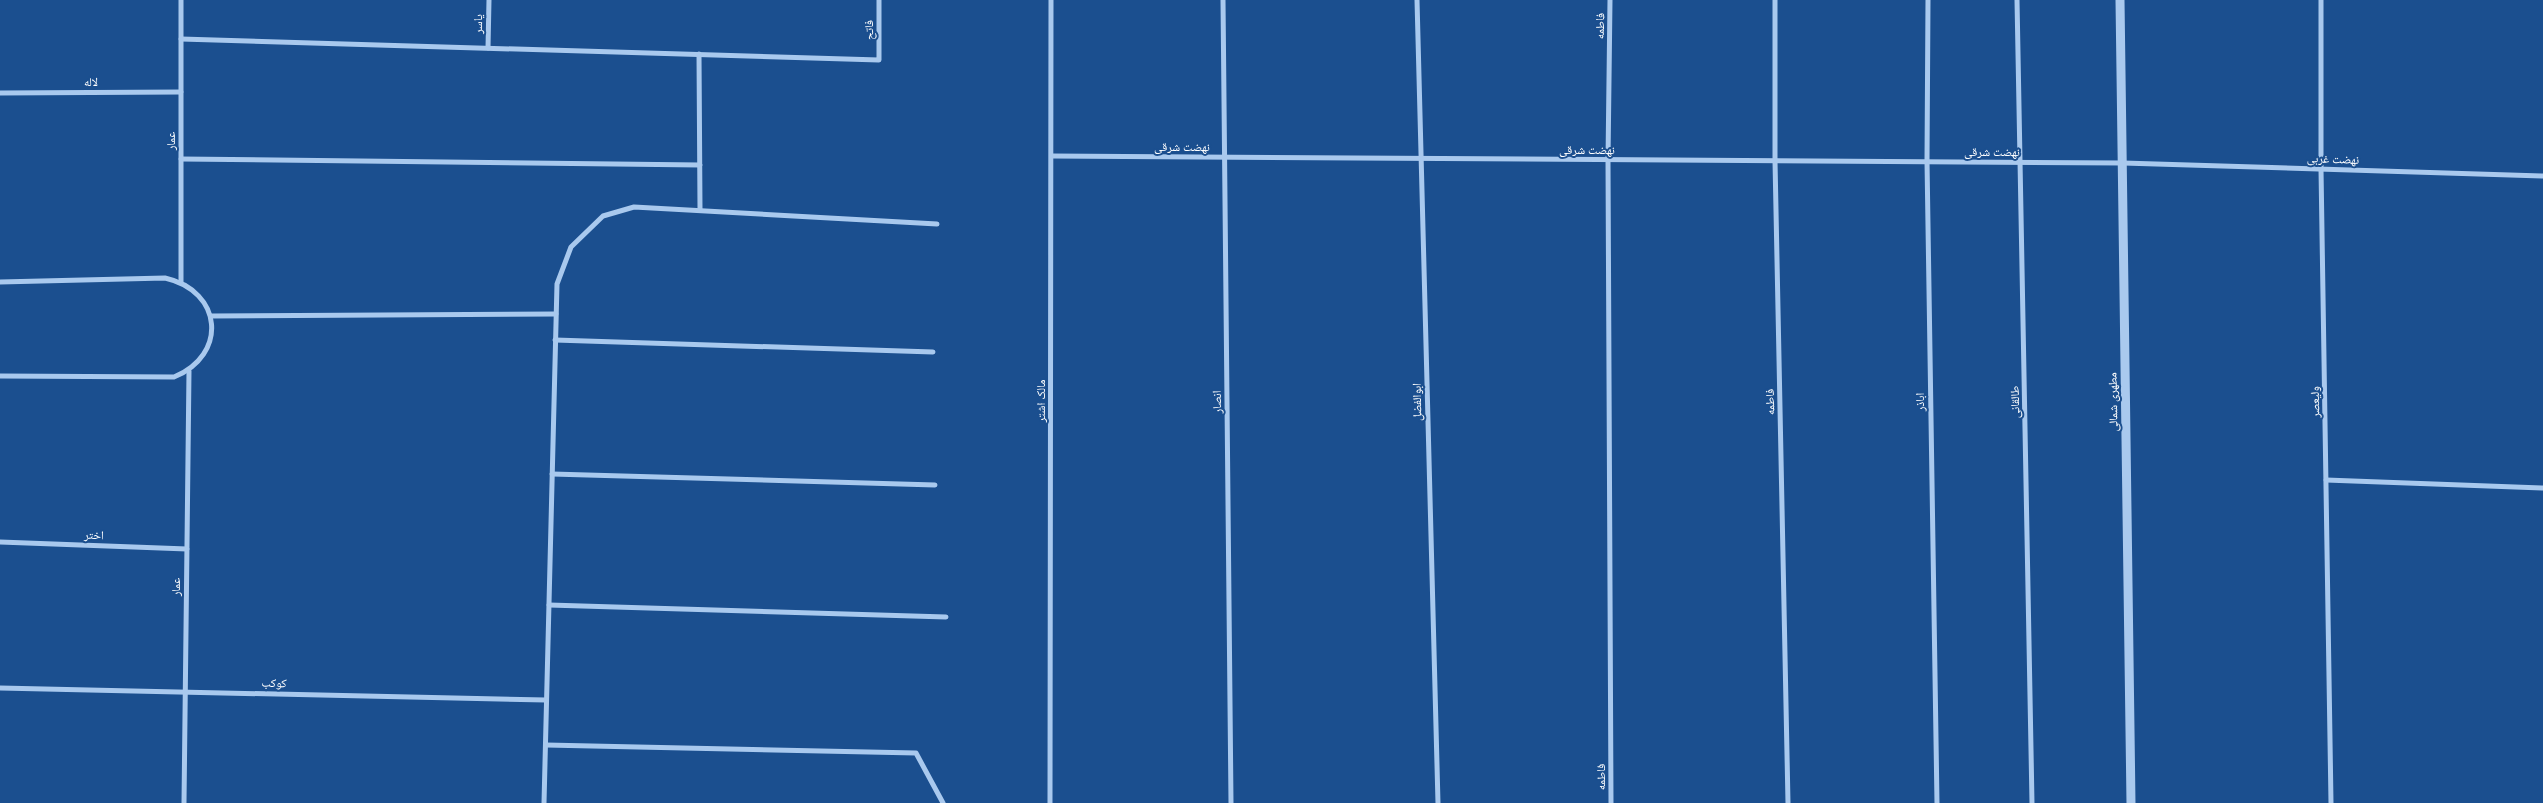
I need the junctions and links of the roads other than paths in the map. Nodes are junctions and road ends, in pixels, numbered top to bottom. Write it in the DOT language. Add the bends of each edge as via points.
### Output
graph roads {
  1 [pos="181,0"];
  2 [pos="489,0"];
  3 [pos="878,0"];
  4 [pos="1051,0"];
  5 [pos="1223,0"];
  6 [pos="1417,0"];
  7 [pos="1610,0"];
  8 [pos="1775,0"];
  9 [pos="1928,0"];
  10 [pos="2017,0"];
  11 [pos="2120,0"];
  12 [pos="2320,0"];
  13 [pos="181,39"];
  14 [pos="488,48"];
  15 [pos="699,54"];
  16 [pos="181,92"];
  17 [pos="0,93"];
  18 [pos="1052,156"];
  19 [pos="1225,157"];
  20 [pos="1421,158"];
  21 [pos="181,159"];
  22 [pos="1608,160"];
  23 [pos="1775,160"];
  24 [pos="1926,161"];
  25 [pos="2020,162"];
  26 [pos="2123,163"];
  27 [pos="700,165"];
  28 [pos="2321,169"];
  29 [pos="2543,176"];
  30 [pos="700,209"];
  31 [pos="936,224"];
  32 [pos="0,282"];
  33 [pos="181,282"];
  34 [pos="556,314"];
  35 [pos="211,316"];
  36 [pos="555,340"];
  37 [pos="933,352"];
  38 [pos="189,371"];
  39 [pos="0,376"];
  40 [pos="552,474"];
  41 [pos="2326,480"];
  42 [pos="935,485"];
  43 [pos="2543,488"];
  44 [pos="0,542"];
  45 [pos="187,549"];
  46 [pos="549,605"];
  47 [pos="946,617"];
  48 [pos="0,688"];
  49 [pos="185,690"];
  50 [pos="546,700"];
  51 [pos="546,745"];
  52 [pos="184,803"];
  53 [pos="544,803"];
  54 [pos="943,803"];
  55 [pos="1050,803"];
  56 [pos="1231,803"];
  57 [pos="1438,803"];
  58 [pos="1611,803"];
  59 [pos="1788,803"];
  60 [pos="1937,803"];
  61 [pos="2032,803"];
  62 [pos="2131,803"];
  63 [pos="2331,803"];
  1 -- 13 [label="street, عمار"];
  2 -- 14 [label="street, یاسر"];
  3 -- 15 [label="street, فاتح" via="879,60"];
  4 -- 18 [label="street, مالک اشتر"];
  5 -- 19 [label="street, انصار"];
  6 -- 20 [label="street, ابوالفضل"];
  7 -- 22 [label="street, فاطمه"];
  8 -- 23 [label="street, فاطمه"];
  9 -- 24 [label="street, اباذر"];
  10 -- 25 [label="street, طالقانی"];
  11 -- 26 [label="street, مطهری شمالی"];
  12 -- 28 [label="street, ولیعصر"];
  13 -- 14 [label="street"];
  13 -- 16 [label="street, عمار"];
  14 -- 15 [label="street"];
  15 -- 27 [label="street"];
  16 -- 17 [label="street, لاله"];
  16 -- 21 [label="street, عمار"];
  18 -- 19 [label="street, نهضت شرقی"];
  18 -- 55 [label="street, مالک اشتر"];
  19 -- 20 [label="street, نهضت شرقی"];
  19 -- 56 [label="street, انصار"];
  20 -- 22 [label="street, نهضت شرقی"];
  20 -- 57 [label="street, ابوالفضل"];
  21 -- 27 [label="street"];
  21 -- 33 [label="street, عمار"];
  22 -- 23 [label="street, نهضت شرقی"];
  22 -- 58 [label="street, فاطمه"];
  23 -- 24 [label="street, نهضت شرقی"];
  23 -- 59 [label="street, فاطمه"];
  24 -- 25 [label="street, نهضت شرقی"];
  24 -- 60 [label="street, اباذر"];
  25 -- 26 [label="street, نهضت شرقی"];
  25 -- 61 [label="street, طالقانی"];
  26 -- 28 [label="street, نهضت غربی"];
  26 -- 62 [label="street, مطهری شمالی"];
  27 -- 30 [label="street"];
  28 -- 29 [label="street, نهضت غربی"];
  28 -- 41 [label="street, ولیعصر"];
  30 -- 31 [label="street"];
  30 -- 34 [label="street" via="634,207 603,216 571,247 557,284"];
  32 -- 33 [label="street" via="166,278"];
  33 -- 35 [label="street" via="194,290"];
  34 -- 35 [label="street"];
  34 -- 36 [label="street"];
  35 -- 38 [label="street" via="212,332 208,347"];
  36 -- 37 [label="street"];
  36 -- 40 [label="street"];
  38 -- 39 [label="street" via="174,377 158,378"];
  38 -- 45 [label="street, عمار"];
  40 -- 42 [label="street"];
  40 -- 46 [label="street"];
  41 -- 43 [label="street"];
  41 -- 63 [label="street, ولیعصر"];
  44 -- 45 [label="street, اختر"];
  45 -- 49 [label="street, عمار"];
  46 -- 47 [label="street"];
  46 -- 50 [label="street"];
  48 -- 49 [label="street, کوکب"];
  49 -- 50 [label="street, کوکب"];
  49 -- 52 [label="street, عمار"];
  50 -- 51 [label="street"];
  51 -- 53 [label="street"];
  51 -- 54 [label="street" via="916,753"];
}
